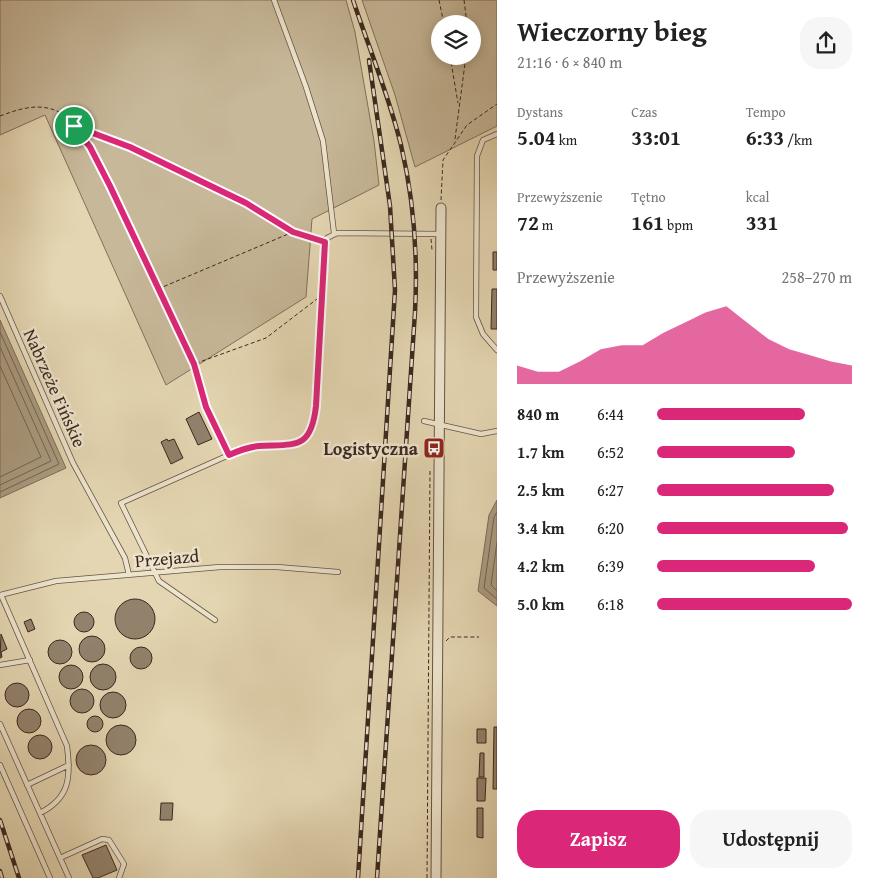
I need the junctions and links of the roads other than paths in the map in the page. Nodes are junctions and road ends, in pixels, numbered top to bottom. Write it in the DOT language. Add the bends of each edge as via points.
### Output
graph roads {
  1 [pos="274,0"];
  2 [pos="497,134"];
  3 [pos="441,208"];
  4 [pos="334,233"];
  5 [pos="440,234"];
  6 [pos="0,296"];
  7 [pos="497,350"];
  8 [pos="206,407"];
  9 [pos="424,421"];
  10 [pos="440,426"];
  11 [pos="497,431"];
  12 [pos="229,455"];
  13 [pos="154,572"];
  14 [pos="338,572"];
  15 [pos="129,574"];
  16 [pos="0,595"];
  17 [pos="215,620"];
  18 [pos="30,660"];
  19 [pos="0,665"];
  20 [pos="0,724"];
  21 [pos="0,765"];
  22 [pos="69,765"];
  23 [pos="27,785"];
  24 [pos="40,813"];
  25 [pos="60,858"];
  26 [pos="436,876"];
  27 [pos="50,878"];
  28 [pos="69,878"];
  29 [pos="119,878"];
  1 -- 4 [label="lane" via="323,141"];
  2 -- 7 [label="lane" via="483,140 477,156 476,317 483,334"];
  3 -- 5 [label="street"];
  4 -- 5 [label="lane"];
  4 -- 12 [label="lane" via="325,242 315,421 309,435 292,446 258,446"];
  5 -- 10 [label="street"];
  6 -- 15 [label="lane, Nabrzeże Fińskie" via="73,464 125,558"];
  8 -- 12 [label="lane"];
  9 -- 10 [label="lane"];
  10 -- 11 [label="lane" via="482,434"];
  10 -- 26 [label="street"];
  12 -- 13 [label="lane" via="120,503"];
  13 -- 14 [label="lane, Przejazd" via="246,566"];
  13 -- 15 [label="lane, Przejazd"];
  13 -- 17 [label="lane" via="159,581"];
  15 -- 16 [label="lane, Przejazd" via="56,581"];
  16 -- 18 [label="lane"];
  18 -- 19 [label="lane"];
  18 -- 22 [label="lane" via="67,746"];
  20 -- 23 [label="lane"];
  21 -- 27 [label="lane"];
  22 -- 23 [label="lane"];
  22 -- 24 [label="lane" via="58,803"];
  23 -- 24 [label="lane"];
  24 -- 25 [label="lane"];
  25 -- 28 [label="lane"];
  25 -- 29 [label="lane" via="106,839 113,844 124,864"];
}
